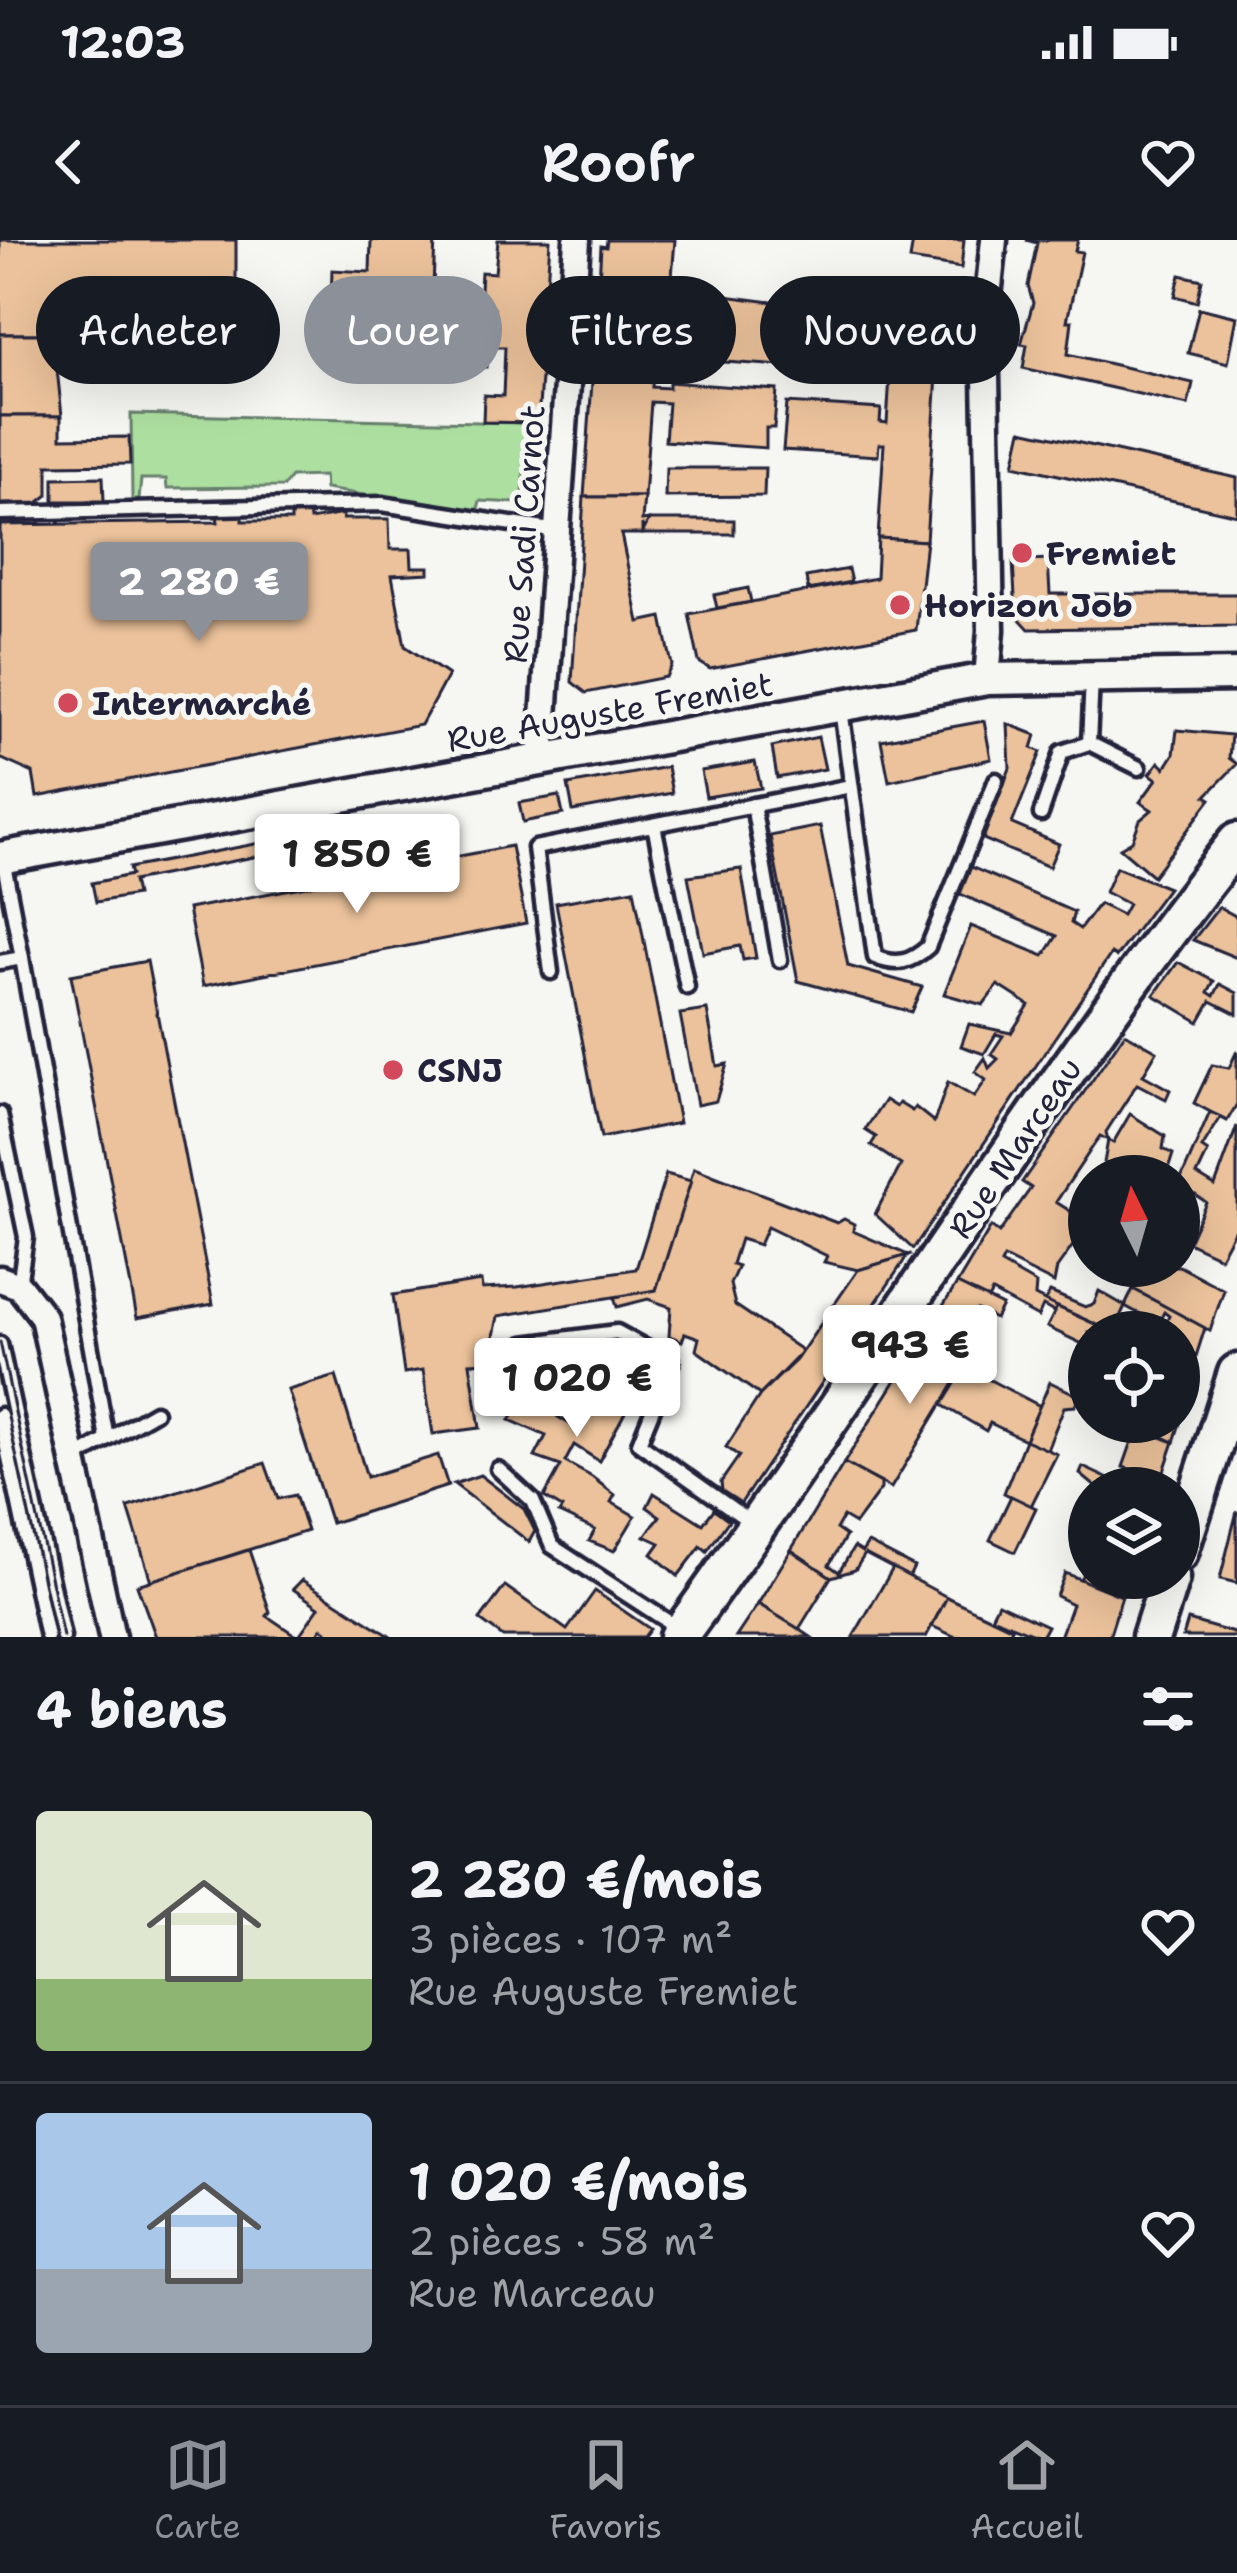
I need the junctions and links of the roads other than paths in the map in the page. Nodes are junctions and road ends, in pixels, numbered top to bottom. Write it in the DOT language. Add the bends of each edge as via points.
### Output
graph roads {
  1 [pos="577,240"];
  2 [pos="994,240"];
  3 [pos="0,513"];
  4 [pos="556,532"];
  5 [pos="1237,674"];
  6 [pos="1092,677"];
  7 [pos="987,680"];
  8 [pos="840,706"];
  9 [pos="1089,743"];
  10 [pos="541,761"];
  11 [pos="1139,768"];
  12 [pos="996,780"];
  13 [pos="851,786"];
  14 [pos="753,805"];
  15 [pos="1041,814"];
  16 [pos="654,825"];
  17 [pos="1237,842"];
  18 [pos="1,858"];
  19 [pos="22,958"];
  20 [pos="780,960"];
  21 [pos="0,962"];
  22 [pos="551,972"];
  23 [pos="687,987"];
  24 [pos="0,1114"];
  25 [pos="10,1282"];
  26 [pos="0,1344"];
  27 [pos="524,1344"];
  28 [pos="1237,1373"];
  29 [pos="155,1412"];
  30 [pos="0,1414"];
  31 [pos="1227,1435"];
  32 [pos="107,1439"];
  33 [pos="71,1461"];
  34 [pos="498,1469"];
  35 [pos="1200,1501"];
  36 [pos="758,1527"];
  37 [pos="1163,1599"];
  38 [pos="681,1634"];
  39 [pos="47,1637"];
  40 [pos="63,1637"];
  41 [pos="112,1637"];
  42 [pos="1151,1637"];
  1 -- 4 [label="street, Rue Sadi Carnot"];
  2 -- 7 [label="street" via="985,325"];
  3 -- 4 [label="lane" via="382,504"];
  4 -- 10 [label="street, Rue Sadi Carnot"];
  5 -- 6 [label="street, Rue Auguste Fremiet"];
  6 -- 7 [label="street, Rue Auguste Fremiet"];
  6 -- 9 [label="lane"];
  7 -- 8 [label="street, Rue Auguste Fremiet"];
  8 -- 10 [label="street, Rue Auguste Fremiet"];
  8 -- 13 [label="lane"];
  9 -- 11 [label="lane"];
  9 -- 15 [label="lane" via="1062,752"];
  10 -- 18 [label="street, Rue Auguste Fremiet"];
  12 -- 13 [label="lane" via="928,947 914,961 892,964 875,957"];
  13 -- 14 [label="lane"];
  14 -- 16 [label="lane"];
  14 -- 20 [label="lane"];
  16 -- 22 [label="lane" via="535,848"];
  16 -- 23 [label="lane"];
  17 -- 36 [label="main road, Rue Marceau" via="1115,997"];
  18 -- 19 [label="lane"];
  19 -- 21 [label="lane"];
  19 -- 32 [label="lane"];
  24 -- 25 [label="lane" via="26,1237"];
  25 -- 33 [label="street" via="43,1317"];
  26 -- 40 [label="lane"];
  27 -- 36 [label="lane" via="617,1332 672,1362 639,1443"];
  28 -- 31 [label="main road"];
  29 -- 32 [label="lane"];
  30 -- 39 [label="lane"];
  31 -- 35 [label="main road"];
  32 -- 33 [label="lane"];
  33 -- 41 [label="street"];
  34 -- 38 [label="lane" via="533,1501 552,1546"];
  36 -- 38 [label="main road, Rue Marceau"];
  37 -- 42 [label="main road"];
}
